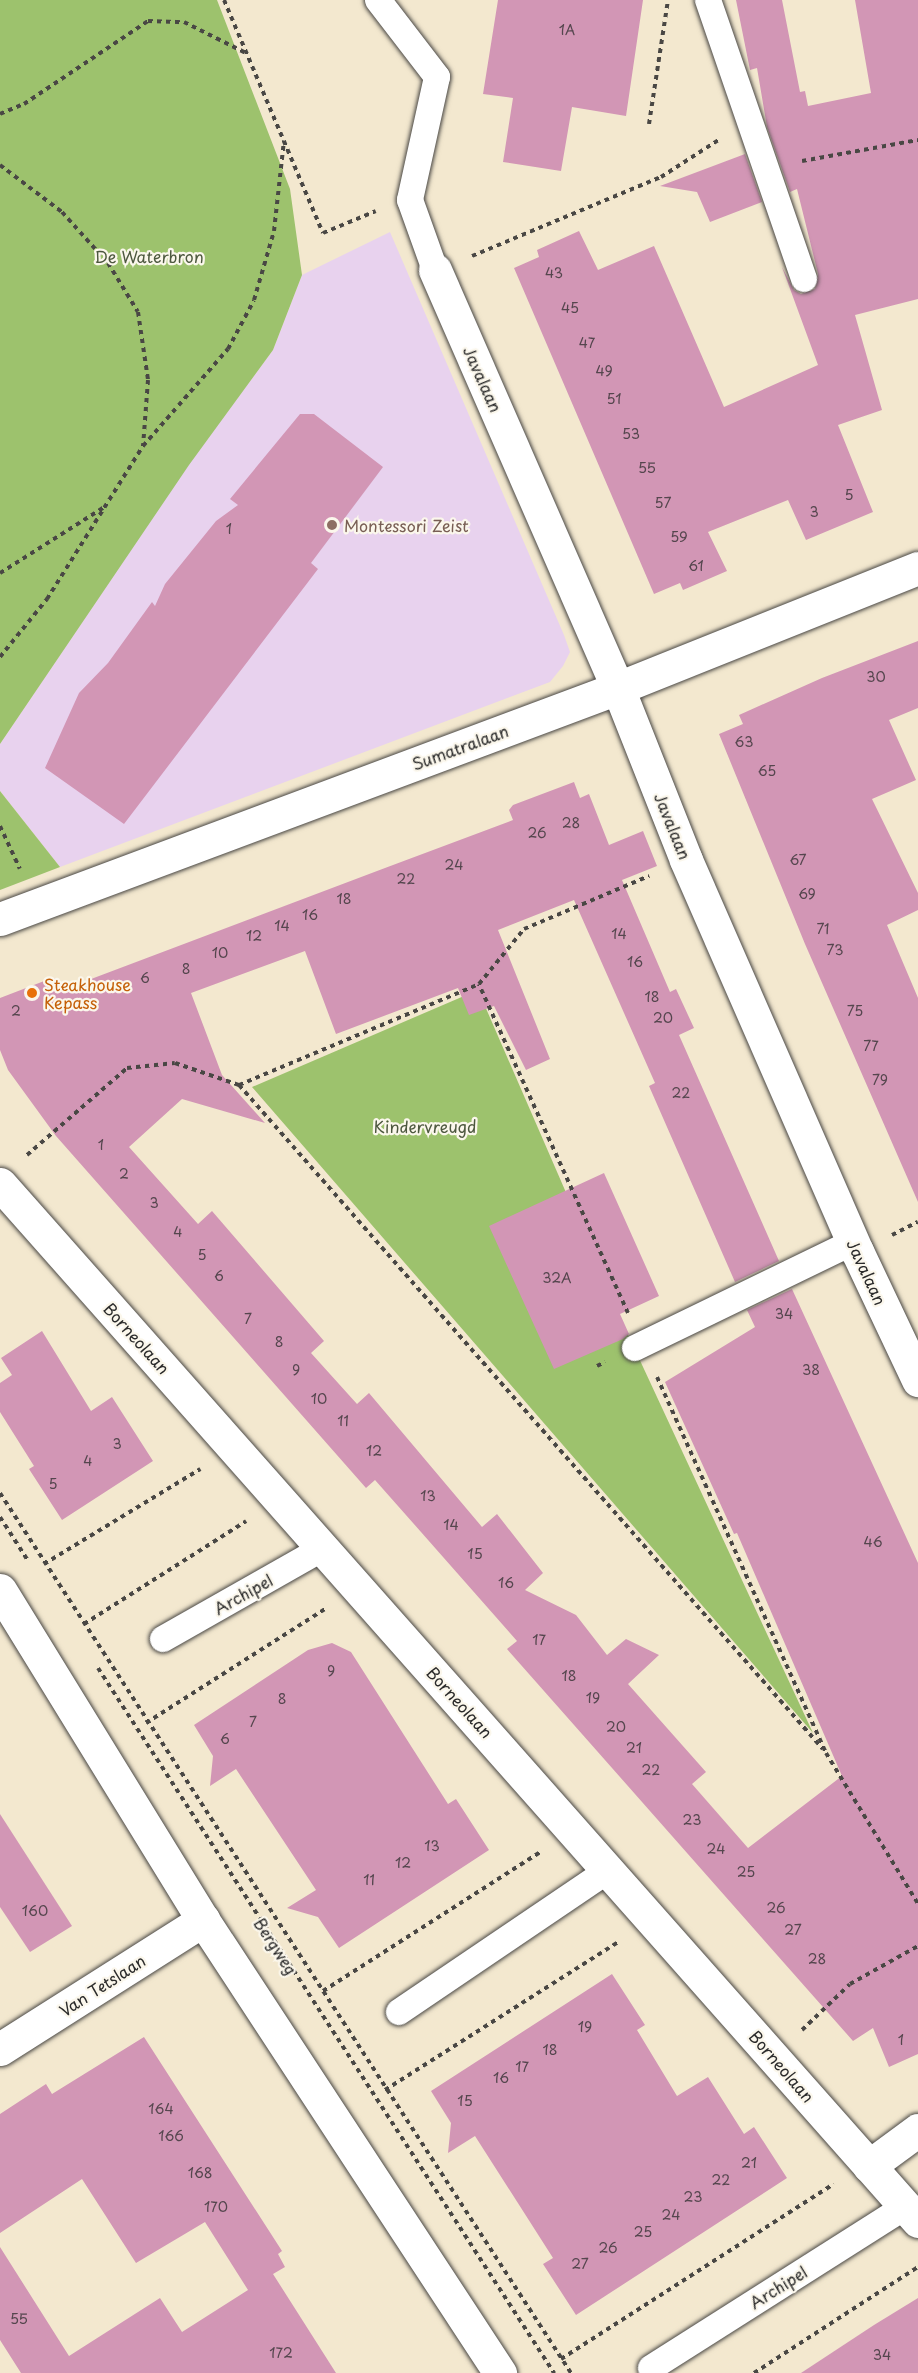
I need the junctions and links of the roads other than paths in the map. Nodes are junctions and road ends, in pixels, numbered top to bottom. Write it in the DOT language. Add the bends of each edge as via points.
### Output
graph roads {
  1 [pos="378,0"];
  2 [pos="708,0"];
  3 [pos="435,270"];
  4 [pos="804,279"];
  5 [pos="918,568"];
  6 [pos="618,688"];
  7 [pos="0,919"];
  8 [pos="9,1172"];
  9 [pos="853,1242"];
  10 [pos="639,1346"];
  11 [pos="918,1380"];
  12 [pos="323,1548"];
  13 [pos="0,1590"];
  14 [pos="163,1639"];
  15 [pos="609,1869"];
  16 [pos="203,1920"];
  17 [pos="399,2012"];
  18 [pos="0,2049"];
  19 [pos="918,2130"];
  20 [pos="856,2172"];
  21 [pos="912,2214"];
  22 [pos="651,2368"];
  23 [pos="500,2373"];
  1 -- 3 [label="lane" via="437,77 410,200"];
  2 -- 4 [label="lane"];
  3 -- 6 [label="street, Javalaan"];
  5 -- 6 [label="street, Sumatralaan"];
  6 -- 7 [label="street, Sumatralaan"];
  6 -- 9 [label="street, Javalaan" via="686,860"];
  8 -- 12 [label="street, Borneolaan"];
  9 -- 10 [label="lane"];
  9 -- 11 [label="street, Javalaan"];
  12 -- 14 [label="lane, Archipel"];
  12 -- 15 [label="street, Borneolaan"];
  13 -- 16 [label="street"];
  15 -- 17 [label="lane"];
  15 -- 20 [label="street, Borneolaan" via="773,2056"];
  16 -- 18 [label="street, Van Tetslaan"];
  16 -- 23 [label="street"];
  19 -- 20 [label="street"];
  20 -- 21 [label="street, Borneolaan"];
  21 -- 22 [label="lane, Archipel"];
}
